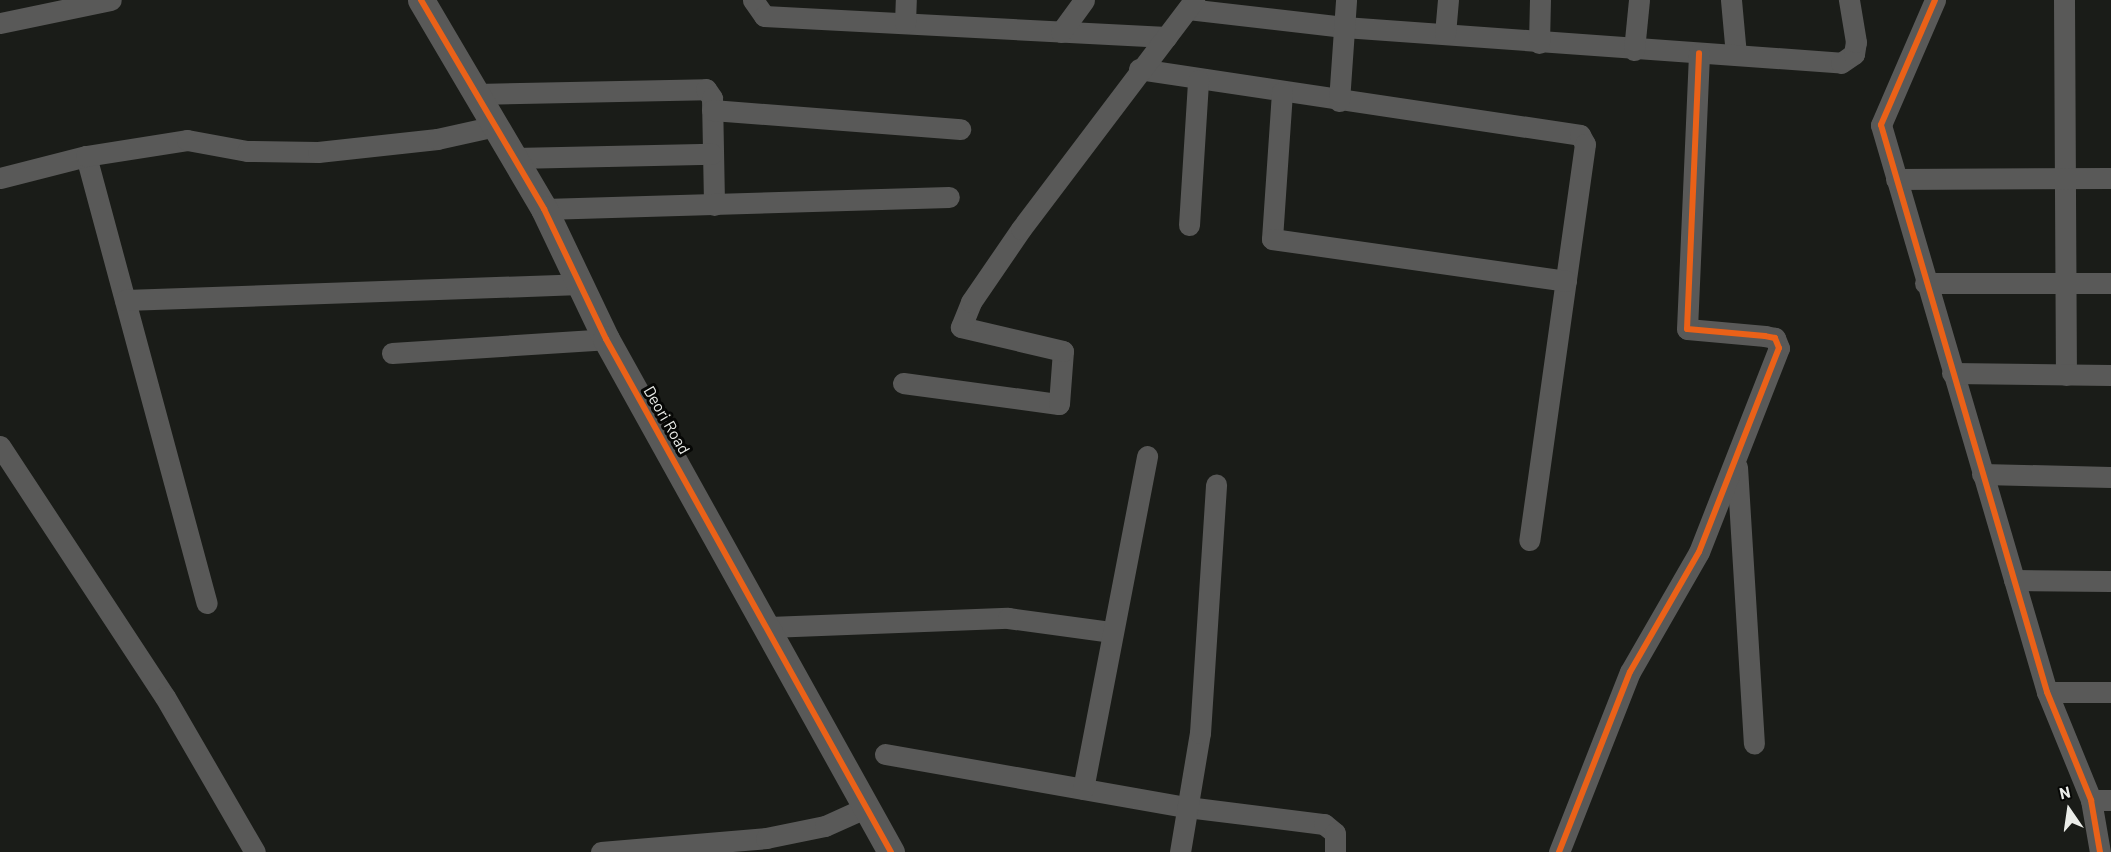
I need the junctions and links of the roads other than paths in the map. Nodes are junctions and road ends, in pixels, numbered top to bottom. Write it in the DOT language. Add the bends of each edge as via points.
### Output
graph roads {
  1 [pos="111,0"];
  2 [pos="421,0"];
  3 [pos="753,0"];
  4 [pos="906,0"];
  5 [pos="1084,0"];
  6 [pos="1346,0"];
  7 [pos="1448,0"];
  8 [pos="1540,0"];
  9 [pos="1639,0"];
  10 [pos="1731,0"];
  11 [pos="1849,0"];
  12 [pos="1935,0"];
  13 [pos="2064,0"];
  14 [pos="1191,5"];
  15 [pos="905,22"];
  16 [pos="0,23"];
  17 [pos="1344,27"];
  18 [pos="1061,32"];
  19 [pos="1445,34"];
  20 [pos="1166,37"];
  21 [pos="1539,43"];
  22 [pos="1634,50"];
  23 [pos="1699,53"];
  24 [pos="1736,55"];
  25 [pos="1139,69"];
  26 [pos="1198,80"];
  27 [pos="1282,92"];
  28 [pos="476,94"];
  29 [pos="1339,101"];
  30 [pos="712,110"];
  31 [pos="496,126"];
  32 [pos="960,129"];
  33 [pos="712,154"];
  34 [pos="86,156"];
  35 [pos="514,158"];
  36 [pos="2062,177"];
  37 [pos="0,178"];
  38 [pos="2111,178"];
  39 [pos="1896,179"];
  40 [pos="949,197"];
  41 [pos="714,205"];
  42 [pos="544,209"];
  43 [pos="1189,225"];
  44 [pos="1566,280"];
  45 [pos="1924,283"];
  46 [pos="2063,283"];
  47 [pos="2111,283"];
  48 [pos="580,284"];
  49 [pos="125,300"];
  50 [pos="606,339"];
  51 [pos="392,353"];
  52 [pos="1952,373"];
  53 [pos="2066,375"];
  54 [pos="2111,375"];
  55 [pos="903,383"];
  56 [pos="0,446"];
  57 [pos="1147,456"];
  58 [pos="1736,460"];
  59 [pos="1982,474"];
  60 [pos="2111,477"];
  61 [pos="1216,485"];
  62 [pos="1529,540"];
  63 [pos="2014,580"];
  64 [pos="2111,581"];
  65 [pos="207,603"];
  66 [pos="768,627"];
  67 [pos="1112,632"];
  68 [pos="2047,692"];
  69 [pos="2111,692"];
  70 [pos="1754,743"];
  71 [pos="885,754"];
  72 [pos="1083,789"];
  73 [pos="2101,800"];
  74 [pos="867,807"];
  75 [pos="1187,807"];
  76 [pos="255,852"];
  77 [pos="601,852"];
  78 [pos="891,852"];
  79 [pos="1180,852"];
  80 [pos="1335,852"];
  81 [pos="1559,852"];
  82 [pos="2100,852"];
  1 -- 16 [label="street"];
  2 -- 28 [label="street, Deori Road"];
  3 -- 15 [label="street" via="764,16"];
  4 -- 15 [label="street"];
  5 -- 18 [label="street"];
  6 -- 17 [label="street"];
  7 -- 19 [label="street"];
  8 -- 21 [label="street"];
  9 -- 22 [label="street"];
  10 -- 24 [label="street"];
  11 -- 24 [label="street" via="1856,42 1848,61"];
  12 -- 39 [label="street" via="1881,116"];
  13 -- 36 [label="street"];
  14 -- 17 [label="street"];
  14 -- 20 [label="street"];
  15 -- 18 [label="street"];
  17 -- 19 [label="street"];
  17 -- 29 [label="street"];
  18 -- 20 [label="street"];
  19 -- 21 [label="street"];
  20 -- 25 [label="street"];
  21 -- 22 [label="street"];
  22 -- 23 [label="street"];
  23 -- 24 [label="street"];
  23 -- 58 [label="street" via="1687,329 1765,336 1779,343"];
  25 -- 26 [label="street"];
  25 -- 55 [label="street" via="1021,229 971,302 961,327 1063,351 1059,404"];
  26 -- 27 [label="street"];
  26 -- 43 [label="street"];
  27 -- 29 [label="street"];
  27 -- 44 [label="street" via="1272,239"];
  28 -- 30 [label="street" via="704,87 712,98"];
  28 -- 31 [label="street, Deori Road"];
  29 -- 44 [label="street" via="1580,135 1585,144"];
  30 -- 32 [label="street"];
  30 -- 33 [label="street"];
  31 -- 34 [label="street" via="437,139 318,152 246,151 187,140"];
  31 -- 35 [label="street, Deori Road"];
  33 -- 35 [label="street"];
  33 -- 41 [label="street"];
  34 -- 37 [label="street"];
  34 -- 49 [label="street"];
  35 -- 42 [label="street, Deori Road"];
  36 -- 38 [label="street"];
  36 -- 39 [label="street"];
  36 -- 46 [label="street"];
  39 -- 45 [label="street"];
  40 -- 41 [label="street"];
  41 -- 42 [label="street"];
  42 -- 48 [label="street, Deori Road"];
  44 -- 62 [label="street"];
  45 -- 46 [label="street"];
  45 -- 52 [label="street"];
  46 -- 47 [label="street"];
  46 -- 53 [label="street"];
  48 -- 49 [label="street"];
  48 -- 50 [label="street, Deori Road"];
  49 -- 65 [label="street"];
  50 -- 51 [label="street"];
  50 -- 66 [label="street, Deori Road"];
  52 -- 53 [label="street"];
  52 -- 59 [label="street"];
  53 -- 54 [label="street"];
  56 -- 76 [label="street" via="165,697"];
  57 -- 67 [label="street"];
  58 -- 70 [label="street"];
  58 -- 81 [label="street" via="1688,573 1629,672"];
  59 -- 60 [label="street"];
  59 -- 63 [label="street"];
  61 -- 75 [label="street" via="1200,733"];
  63 -- 64 [label="street"];
  63 -- 68 [label="street"];
  66 -- 67 [label="street" via="1008,618"];
  66 -- 74 [label="street, Deori Road"];
  67 -- 72 [label="street"];
  68 -- 69 [label="street"];
  68 -- 73 [label="street"];
  71 -- 72 [label="street"];
  72 -- 75 [label="street"];
  73 -- 82 [label="street"];
  74 -- 77 [label="street" via="825,826 766,838"];
  74 -- 78 [label="street, Deori Road"];
  75 -- 79 [label="street"];
  75 -- 80 [label="street" via="1324,824 1335,832"];
}
